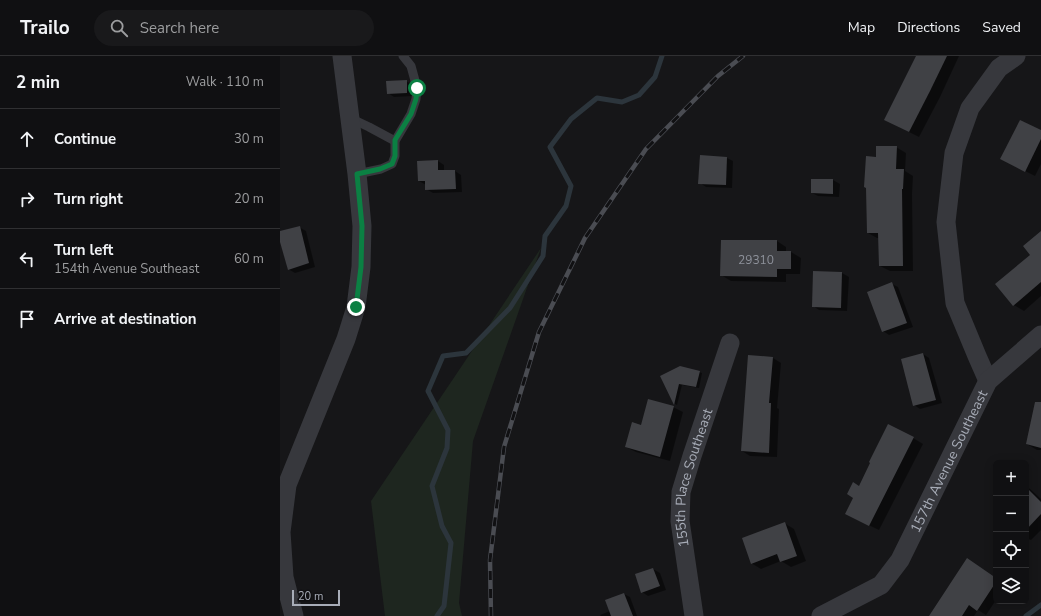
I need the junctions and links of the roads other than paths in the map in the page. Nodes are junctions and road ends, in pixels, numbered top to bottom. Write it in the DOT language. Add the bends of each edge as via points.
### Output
graph roads {
  1 [pos="342,56"];
  2 [pos="404,56"];
  3 [pos="1016,56"];
  4 [pos="350,118"];
  5 [pos="395,140"];
  6 [pos="357,174"];
  7 [pos="1041,335"];
  8 [pos="730,343"];
  9 [pos="988,381"];
  10 [pos="823,615"];
  11 [pos="294,616"];
  12 [pos="694,616"];
  1 -- 4 [label="street"];
  2 -- 5 [label="lane" via="411,66 417,88 411,114"];
  3 -- 9 [label="street, 157th Avenue Southeast" via="999,68 970,108 954,153 946,222 955,303"];
  4 -- 5 [label="lane"];
  4 -- 6 [label="street"];
  5 -- 6 [label="lane" via="392,164"];
  6 -- 11 [label="street" via="362,226 361,267 356,307 346,339 287,485 281,532 284,577"];
  7 -- 9 [label="street"];
  8 -- 12 [label="street, 155th Place Southeast" via="681,492 680,521"];
  9 -- 10 [label="street, 157th Avenue Southeast" via="900,560 881,585"];
}
